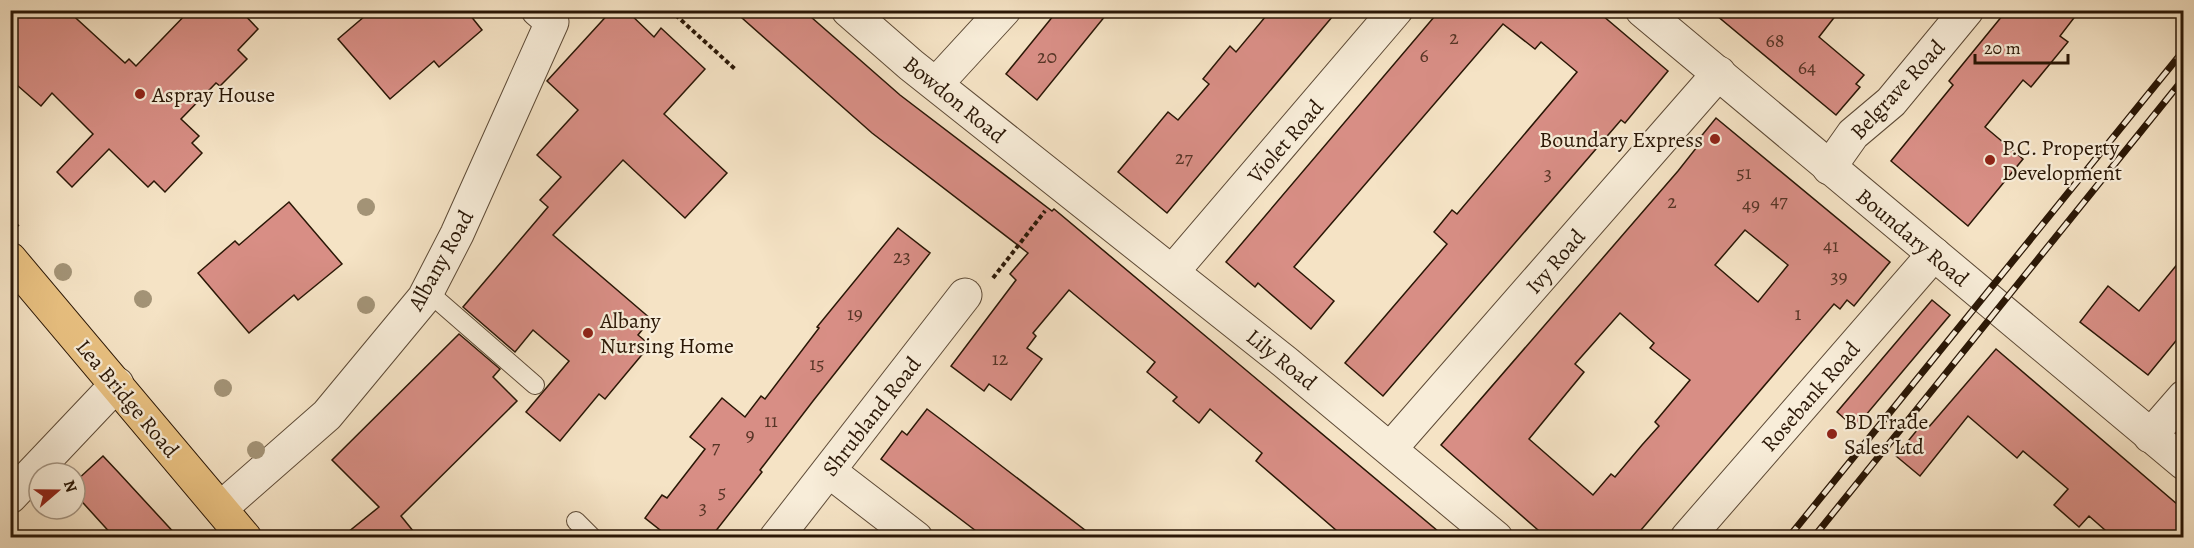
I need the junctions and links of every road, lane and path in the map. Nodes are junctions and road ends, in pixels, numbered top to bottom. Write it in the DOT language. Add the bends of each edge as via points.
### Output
graph roads {
  1 [pos="670,10"];
  2 [pos="848,10"];
  3 [pos="1004,10"];
  4 [pos="1396,10"];
  5 [pos="1642,10"];
  6 [pos="1967,10"];
  7 [pos="545,16"];
  8 [pos="735,69"];
  9 [pos="1719,73"];
  10 [pos="936,84"];
  11 [pos="1829,168"];
  12 [pos="1065,186"];
  13 [pos="1934,254"];
  14 [pos="10,259"];
  15 [pos="1173,271"];
  16 [pos="427,291"];
  17 [pos="965,295"];
  18 [pos="117,384"];
  19 [pos="535,385"];
  20 [pos="2184,397"];
  21 [pos="2150,436"];
  22 [pos="1391,448"];
  23 [pos="2184,463"];
  24 [pos="829,471"];
  25 [pos="10,497"];
  26 [pos="221,508"];
  27 [pos="576,521"];
  28 [pos="245,537"];
  29 [pos="593,537"];
  30 [pos="776,537"];
  31 [pos="916,537"];
  32 [pos="1496,537"];
  33 [pos="1687,537"];
  1 -- 8 [label="path"];
  2 -- 10 [label="street, Bowdon Road"];
  3 -- 10 [label="street"];
  4 -- 15 [label="street, Violet Road"];
  5 -- 9 [label="street, Boundary Road"];
  6 -- 11 [label="street, Belgrave Road" via="1891,102 1853,134"];
  7 -- 16 [label="street, Albany Road" via="457,234"];
  9 -- 11 [label="street, Boundary Road"];
  9 -- 22 [label="street, Ivy Road"];
  10 -- 12 [label="street, Bowdon Road"];
  11 -- 13 [label="street, Boundary Road"];
  12 -- 15 [label="street, Lily Road"];
  12 -- 17 [label="path" via="984,289"];
  13 -- 21 [label="street, Boundary Road"];
  13 -- 33 [label="street, Rosebank Road"];
  14 -- 18 [label="main road, Lea Bridge Road"];
  15 -- 22 [label="street, Lily Road"];
  16 -- 19 [label="lane"];
  16 -- 26 [label="street, Albany Road" via="387,346 327,415"];
  17 -- 24 [label="street, Shrubland Road"];
  18 -- 25 [label="street"];
  18 -- 26 [label="main road, Lea Bridge Road"];
  20 -- 21 [label="street"];
  21 -- 23 [label="street, Boundary Road"];
  22 -- 32 [label="street, Lily Road"];
  24 -- 30 [label="street, Shrubland Road"];
  24 -- 31 [label="street"];
  26 -- 28 [label="main road, Lea Bridge Road"];
  27 -- 29 [label="lane"];
}
